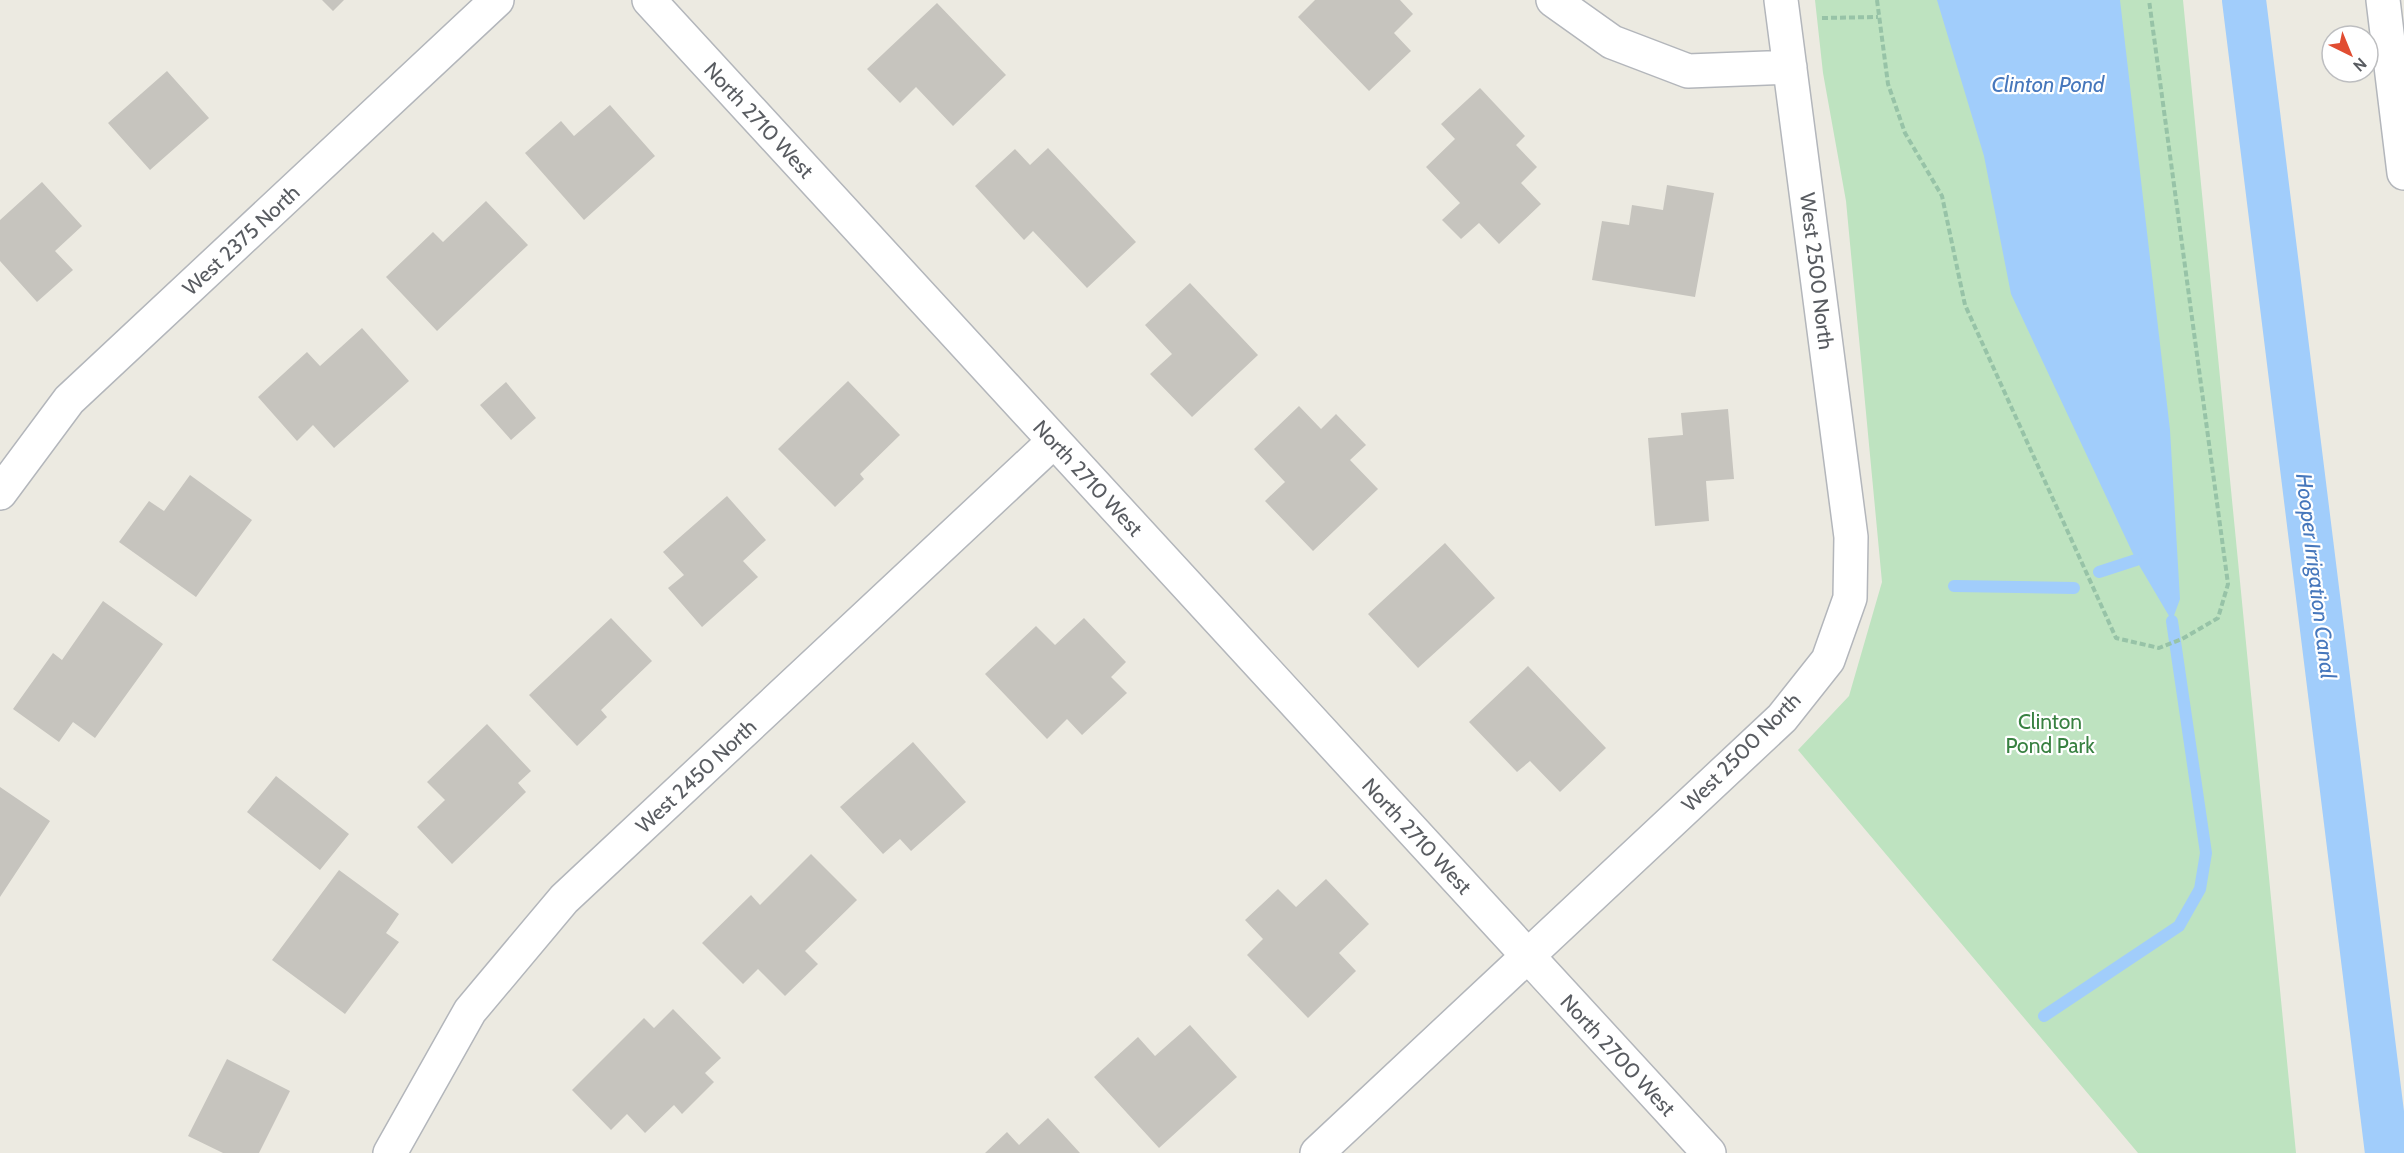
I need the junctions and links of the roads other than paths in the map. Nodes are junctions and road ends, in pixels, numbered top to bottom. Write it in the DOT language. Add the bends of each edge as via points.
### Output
graph roads {
  1 [pos="497,0"];
  2 [pos="649,0"];
  3 [pos="1553,0"];
  4 [pos="2383,0"];
  5 [pos="1782,9"];
  6 [pos="1790,68"];
  7 [pos="2404,173"];
  8 [pos="1054,441"];
  9 [pos="0,493"];
  10 [pos="1527,956"];
  11 [pos="390,1153"];
  12 [pos="1317,1153"];
  13 [pos="1709,1153"];
  1 -- 9 [label="street, West 2375 North" via="69,400"];
  2 -- 8 [label="street, North 2710 West"];
  3 -- 6 [label="street" via="1612,42 1688,71"];
  4 -- 7 [label="street"];
  5 -- 6 [label="street, West 2500 North"];
  6 -- 10 [label="street, West 2500 North" via="1851,537 1850,598 1828,660 1782,718"];
  8 -- 10 [label="street, North 2710 West"];
  8 -- 11 [label="street, West 2450 North" via="564,899 470,1011"];
  10 -- 12 [label="street, West 2500 North"];
  10 -- 13 [label="street, North 2700 West"];
}
